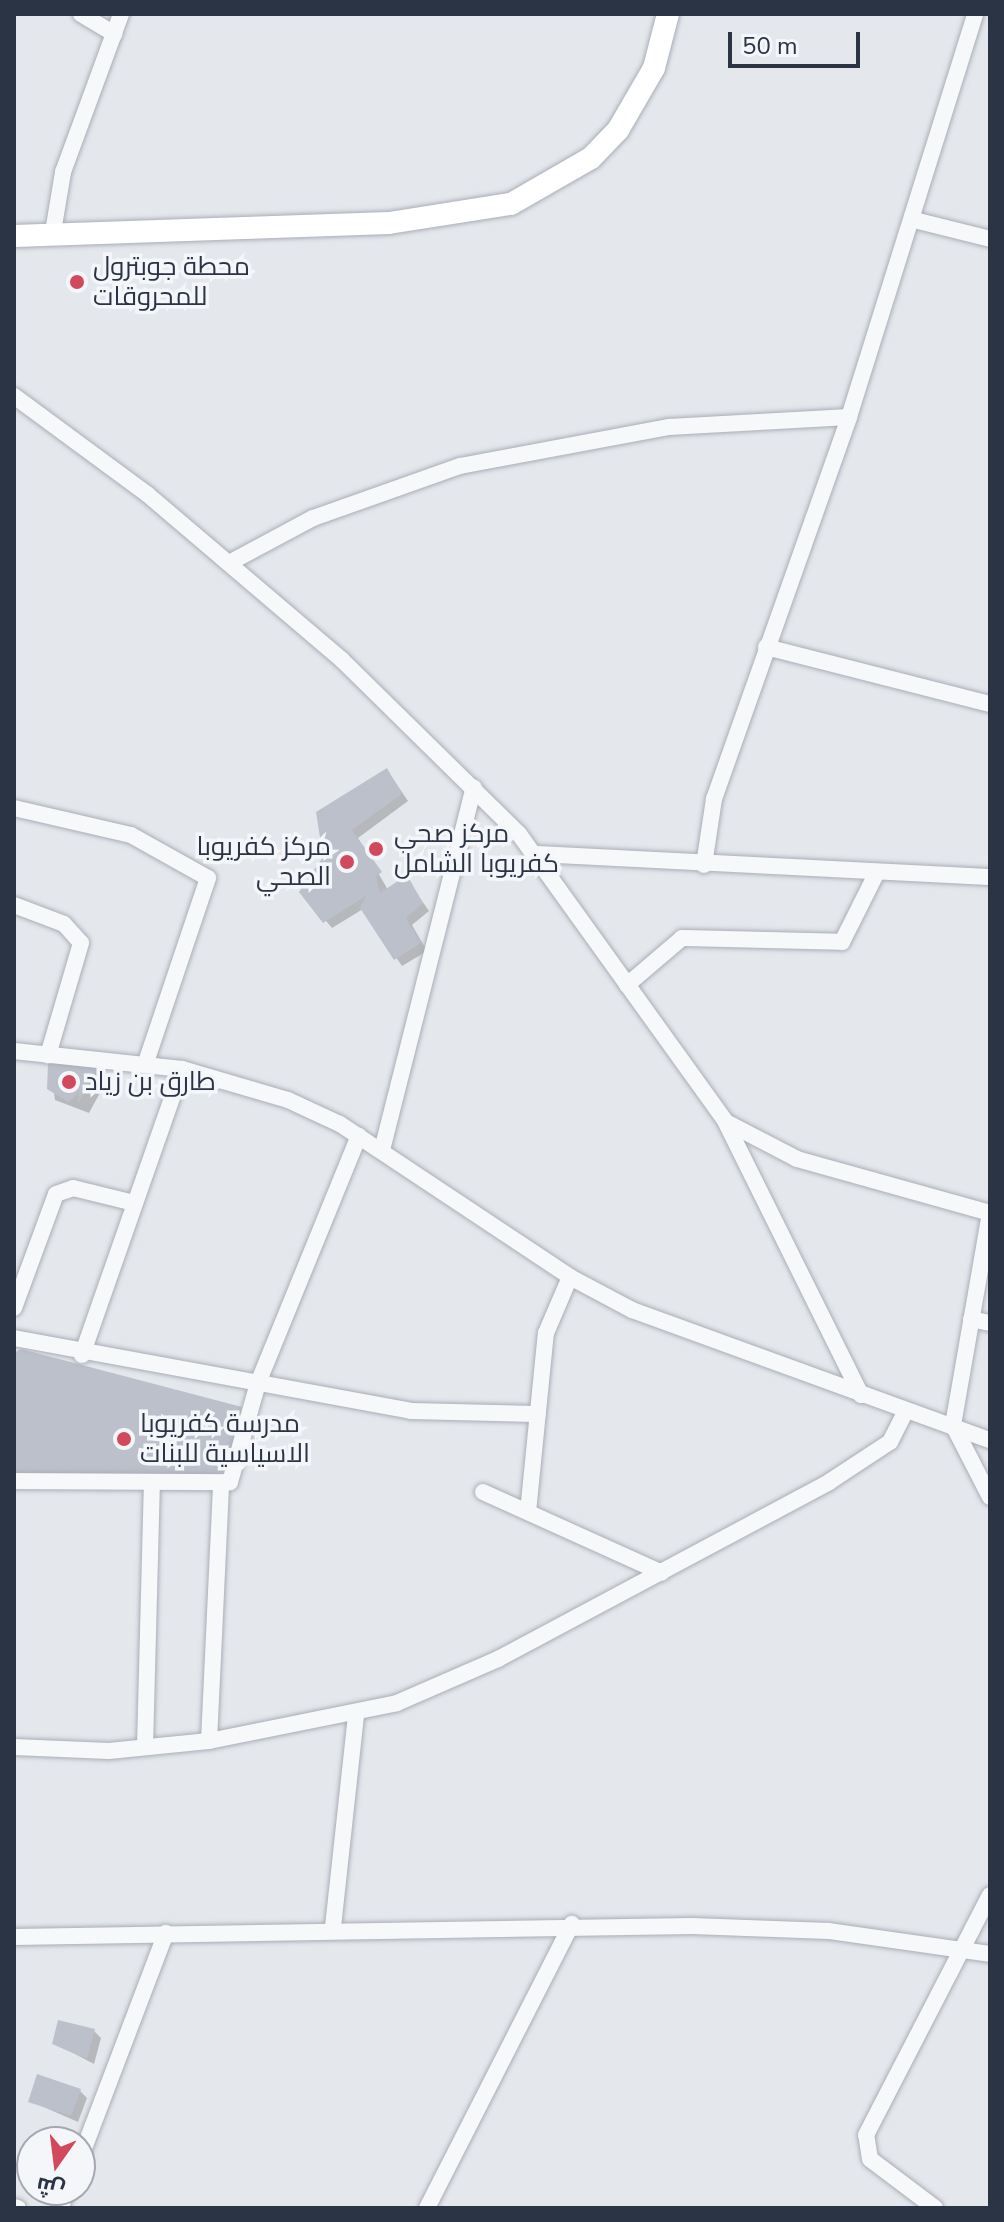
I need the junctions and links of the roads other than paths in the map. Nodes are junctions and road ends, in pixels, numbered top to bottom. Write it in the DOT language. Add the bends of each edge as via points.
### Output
graph roads {
  1 [pos="81,14"];
  2 [pos="121,14"];
  3 [pos="668,14"];
  4 [pos="975,14"];
  5 [pos="114,34"];
  6 [pos="914,220"];
  7 [pos="33,234"];
  8 [pos="990,239"];
  9 [pos="14,252"];
  10 [pos="14,396"];
  11 [pos="849,417"];
  12 [pos="229,563"];
  13 [pos="766,647"];
  14 [pos="990,704"];
  15 [pos="474,787"];
  16 [pos="14,808"];
  17 [pos="536,854"];
  18 [pos="704,865"];
  19 [pos="877,872"];
  20 [pos="990,877"];
  21 [pos="14,905"];
  22 [pos="627,985"];
  23 [pos="14,1051"];
  24 [pos="48,1055"];
  25 [pos="145,1065"];
  26 [pos="182,1069"];
  27 [pos="725,1121"];
  28 [pos="359,1136"];
  29 [pos="382,1150"];
  30 [pos="134,1203"];
  31 [pos="990,1213"];
  32 [pos="570,1277"];
  33 [pos="14,1308"];
  34 [pos="971,1319"];
  35 [pos="990,1323"];
  36 [pos="14,1338"];
  37 [pos="82,1355"];
  38 [pos="258,1383"];
  39 [pos="861,1395"];
  40 [pos="905,1412"];
  41 [pos="538,1414"];
  42 [pos="953,1425"];
  43 [pos="990,1440"];
  44 [pos="14,1481"];
  45 [pos="221,1486"];
  46 [pos="152,1487"];
  47 [pos="483,1492"];
  48 [pos="990,1497"];
  49 [pos="528,1512"];
  50 [pos="662,1573"];
  51 [pos="356,1715"];
  52 [pos="209,1741"];
  53 [pos="14,1747"];
  54 [pos="145,1747"];
  55 [pos="990,1895"];
  56 [pos="572,1924"];
  57 [pos="333,1927"];
  58 [pos="166,1933"];
  59 [pos="14,1937"];
  60 [pos="966,1945"];
  61 [pos="990,1954"];
  62 [pos="93,2126"];
  63 [pos="427,2208"];
  64 [pos="935,2208"];
  1 -- 5 [label="street"];
  2 -- 5 [label="street"];
  3 -- 7 [label="main road" via="654,68 618,130 591,158 511,204 389,223"];
  4 -- 6 [label="street"];
  5 -- 7 [label="street" via="63,172"];
  6 -- 8 [label="street"];
  6 -- 11 [label="street"];
  7 -- 9 [label="main road"];
  10 -- 12 [label="street"];
  11 -- 12 [label="street" via="669,427 460,466 313,518"];
  11 -- 13 [label="street"];
  12 -- 15 [label="street"];
  13 -- 14 [label="street"];
  13 -- 18 [label="street" via="714,799"];
  15 -- 17 [label="street"];
  15 -- 29 [label="street"];
  16 -- 25 [label="street" via="131,835 208,878"];
  17 -- 18 [label="street"];
  17 -- 22 [label="street"];
  18 -- 19 [label="street"];
  19 -- 20 [label="street"];
  19 -- 22 [label="street" via="842,942 682,938"];
  21 -- 24 [label="street" via="64,924 81,943"];
  22 -- 27 [label="street"];
  23 -- 24 [label="street"];
  24 -- 25 [label="street"];
  25 -- 26 [label="street"];
  26 -- 28 [label="street" via="288,1100"];
  26 -- 30 [label="street"];
  27 -- 31 [label="street" via="797,1159"];
  27 -- 39 [label="street"];
  28 -- 29 [label="street"];
  28 -- 38 [label="street"];
  29 -- 32 [label="street"];
  30 -- 33 [label="street" via="73,1188 56,1194"];
  30 -- 37 [label="street"];
  31 -- 34 [label="street"];
  32 -- 39 [label="street" via="669,1326"];
  32 -- 41 [label="street" via="546,1333"];
  34 -- 35 [label="street"];
  34 -- 42 [label="street"];
  36 -- 37 [label="street"];
  37 -- 38 [label="street"];
  38 -- 41 [label="street" via="411,1411"];
  38 -- 45 [label="street" via="237,1471"];
  39 -- 40 [label="street"];
  40 -- 42 [label="street"];
  40 -- 50 [label="street" via="873,1456"];
  41 -- 49 [label="street"];
  42 -- 43 [label="street"];
  42 -- 48 [label="street"];
  44 -- 46 [label="street"];
  45 -- 46 [label="street"];
  45 -- 52 [label="street"];
  46 -- 54 [label="street"];
  47 -- 49 [label="street"];
  49 -- 50 [label="street"];
  50 -- 51 [label="street" via="463,1676"];
  51 -- 52 [label="street"];
  51 -- 57 [label="street"];
  52 -- 54 [label="street"];
  53 -- 54 [label="street"];
  55 -- 60 [label="street"];
  56 -- 57 [label="street"];
  56 -- 60 [label="street" via="829,1931"];
  56 -- 63 [label="street"];
  57 -- 58 [label="street"];
  58 -- 59 [label="street"];
  58 -- 62 [label="street"];
  60 -- 61 [label="street"];
  60 -- 64 [label="street" via="864,2145 870,2159"];
}
